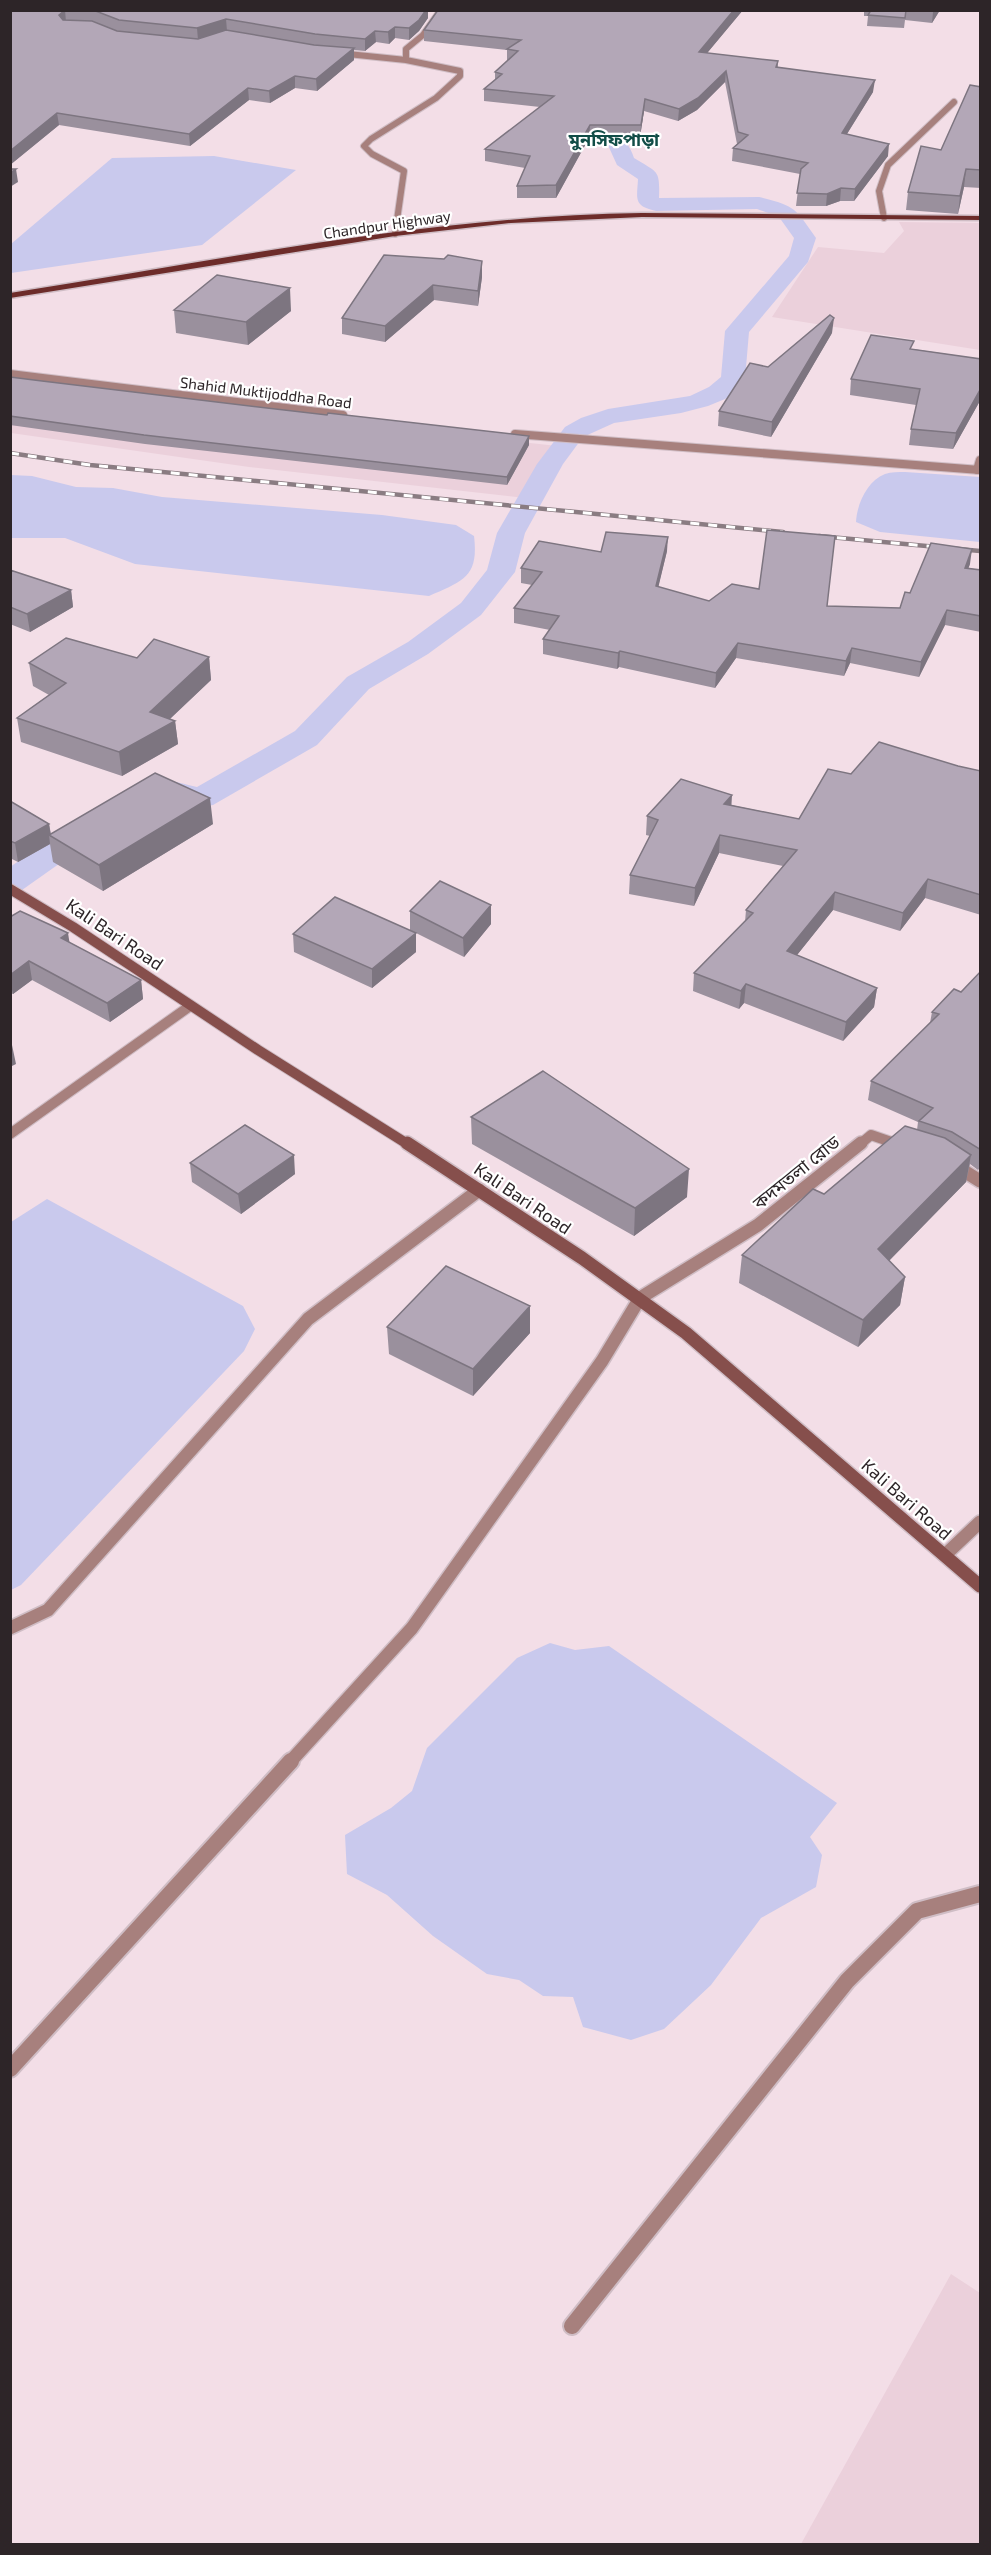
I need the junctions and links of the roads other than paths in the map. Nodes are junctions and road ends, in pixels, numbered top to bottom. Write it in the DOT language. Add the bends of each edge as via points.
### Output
graph roads {
  1 [pos="439,12"];
  2 [pos="426,14"];
  3 [pos="327,52"];
  4 [pos="406,60"];
  5 [pos="954,102"];
  6 [pos="884,218"];
  7 [pos="981,218"];
  8 [pos="394,234"];
  9 [pos="10,296"];
  10 [pos="10,374"];
  11 [pos="354,416"];
  12 [pos="508,434"];
  13 [pos="981,460"];
  14 [pos="979,470"];
  15 [pos="10,889"];
  16 [pos="190,1006"];
  17 [pos="10,1134"];
  18 [pos="913,1148"];
  19 [pos="944,1158"];
  20 [pos="981,1181"];
  21 [pos="479,1190"];
  22 [pos="640,1298"];
  23 [pos="981,1522"];
  24 [pos="945,1555"];
  25 [pos="981,1586"];
  26 [pos="10,1628"];
  27 [pos="981,1894"];
  28 [pos="10,2069"];
  29 [pos="572,2326"];
  1 -- 2 [label="street"];
  1 -- 4 [label="street" via="423,35 406,49"];
  3 -- 4 [label="street"];
  4 -- 8 [label="street" via="460,72 460,76 436,98 364,146 368,153 398,164 404,171"];
  5 -- 6 [label="street" via="888,165 879,191"];
  6 -- 7 [label="main road, Chandpur Highway"];
  6 -- 8 [label="main road, Chandpur Highway" via="582,216"];
  8 -- 9 [label="main road, Chandpur Highway"];
  10 -- 11 [label="street, Shahid Muktijoddha Road"];
  12 -- 14 [label="street"];
  13 -- 14 [label="street"];
  15 -- 16 [label="main road, Kali Bari Road" via="45,908"];
  16 -- 17 [label="street"];
  16 -- 21 [label="main road, Kali Bari Road"];
  18 -- 22 [label="street, কদমতলা রোড" via="871,1135 758,1225"];
  19 -- 20 [label="street"];
  21 -- 22 [label="main road, Kali Bari Road"];
  21 -- 26 [label="street" via="308,1319 48,1610"];
  22 -- 24 [label="main road, Kali Bari Road"];
  22 -- 28 [label="street" via="602,1361 412,1628"];
  23 -- 24 [label="street"];
  24 -- 25 [label="main road, Kali Bari Road"];
  27 -- 29 [label="street" via="917,1911 847,1981"];
}
